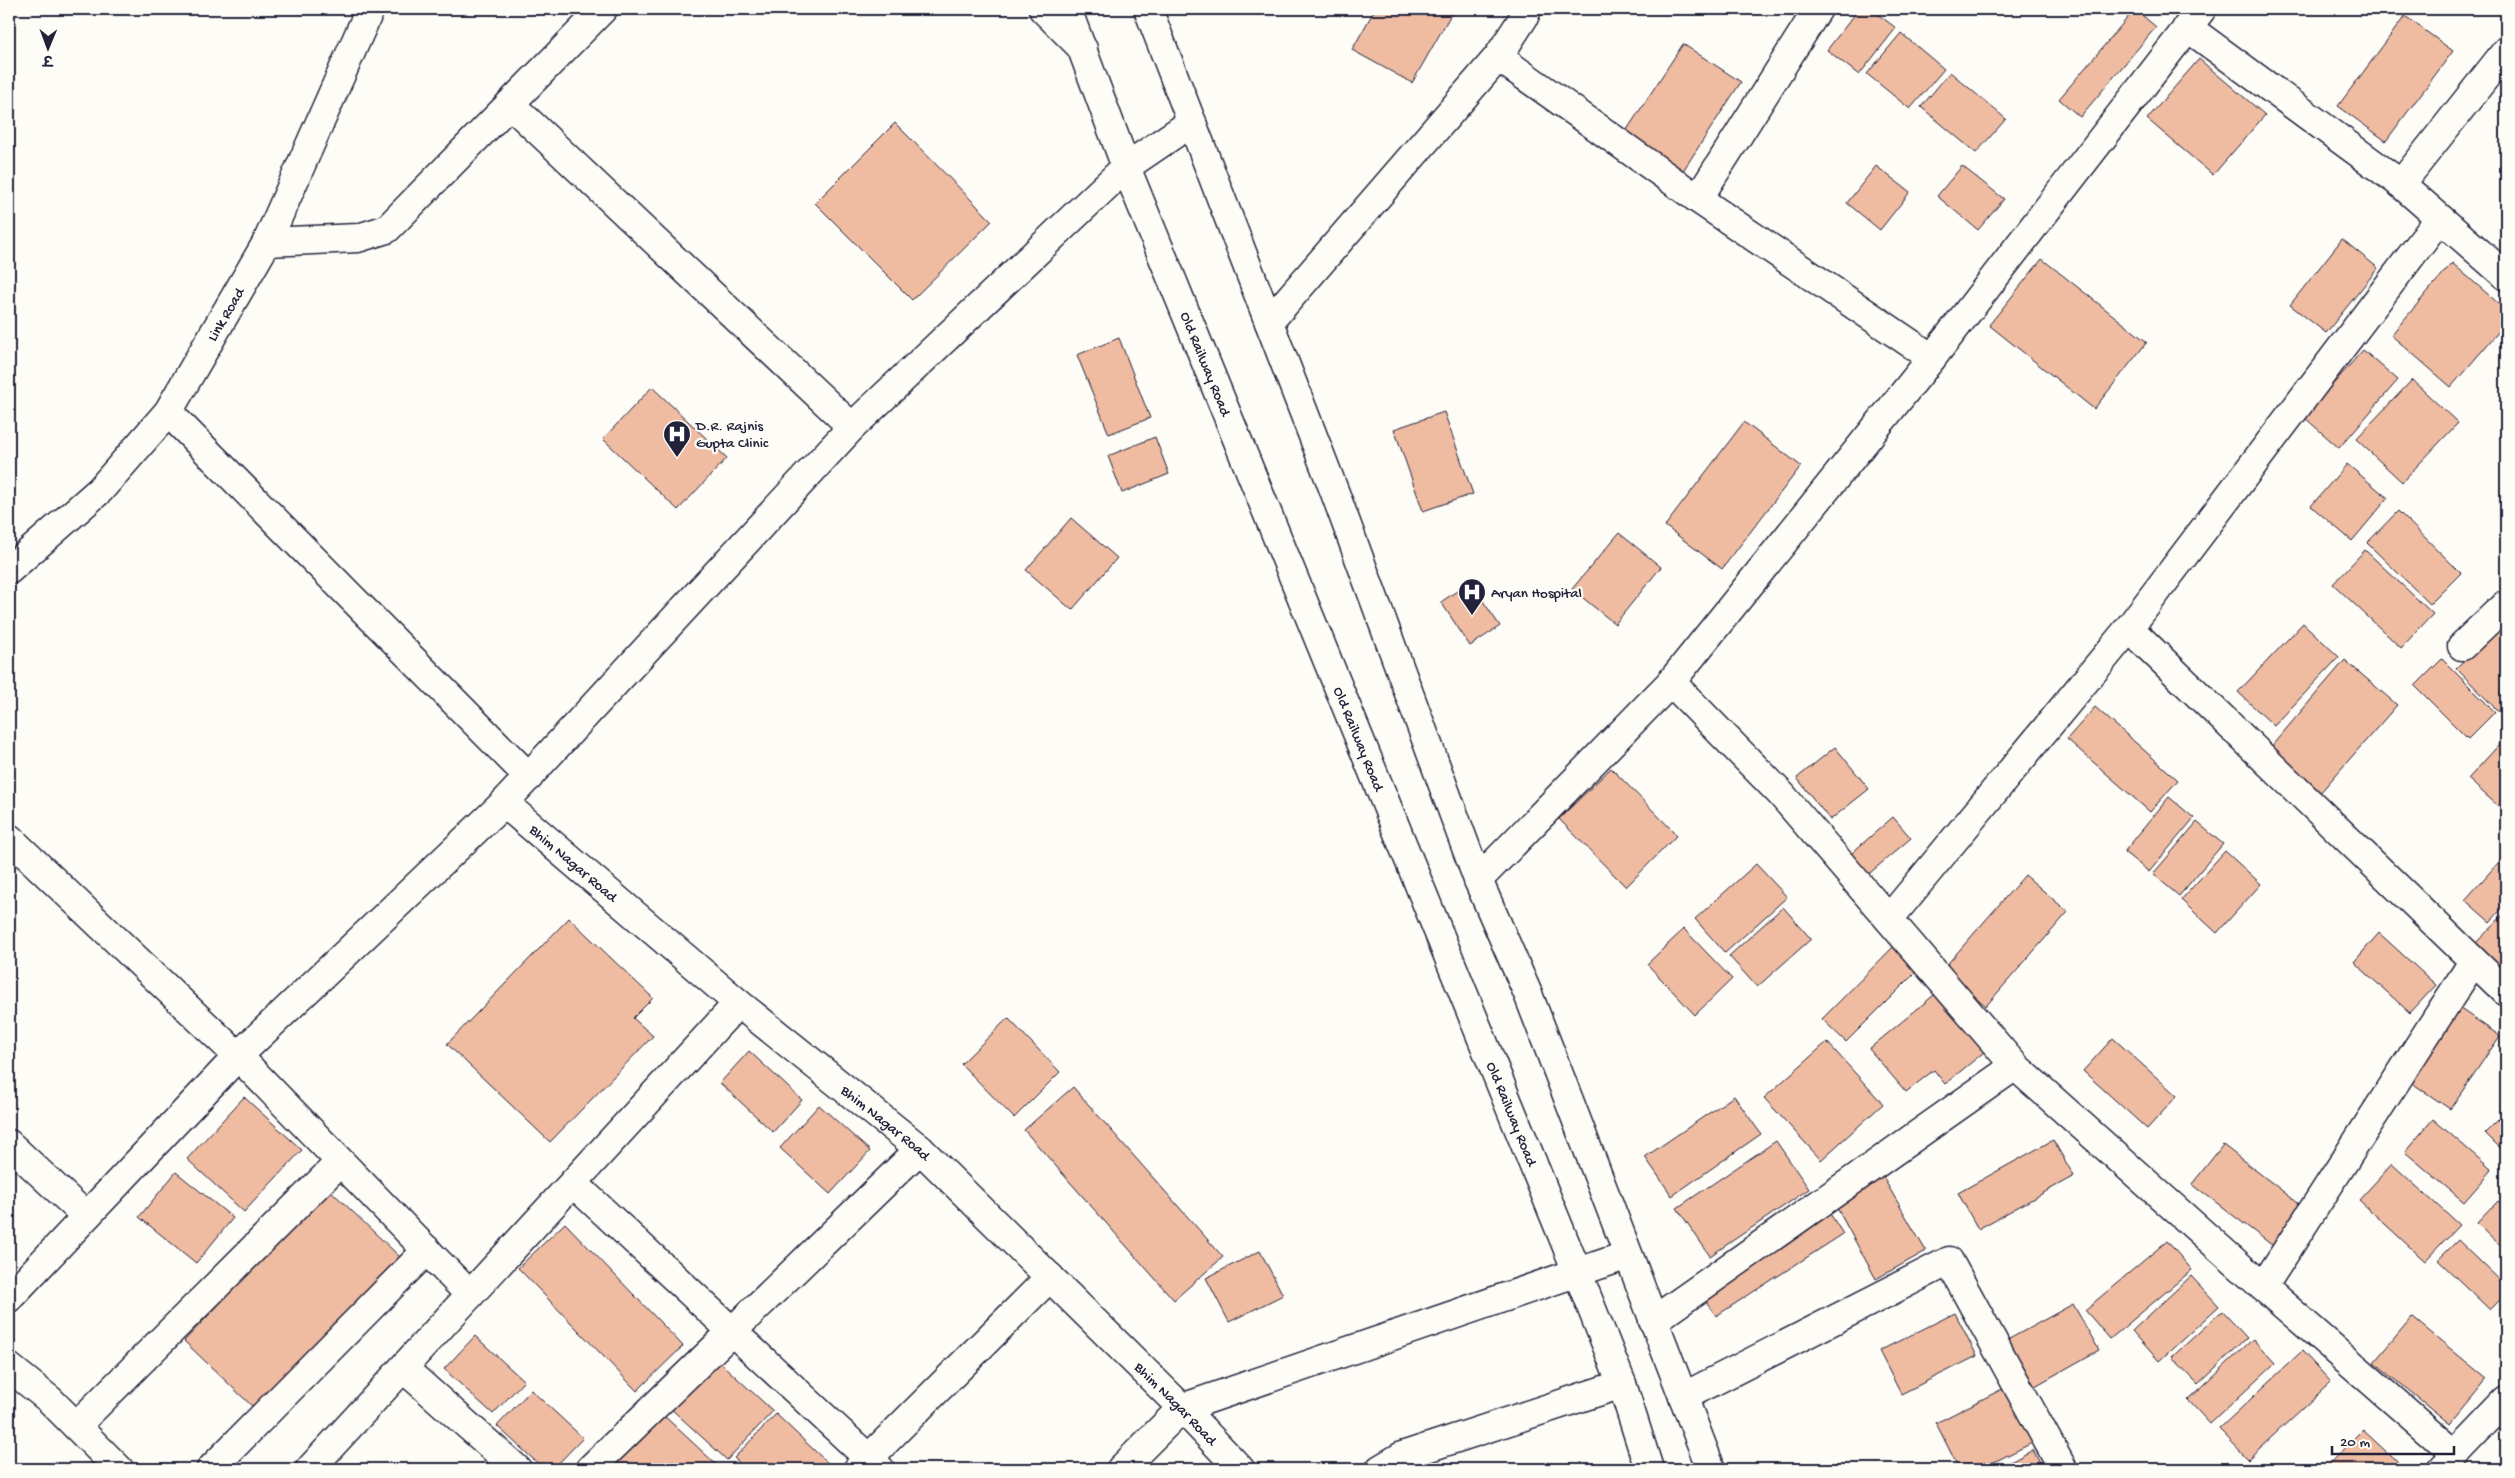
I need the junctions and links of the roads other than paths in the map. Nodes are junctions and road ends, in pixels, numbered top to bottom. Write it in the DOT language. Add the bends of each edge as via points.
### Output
graph roads {
  1 [pos="370,9"];
  2 [pos="603,9"];
  3 [pos="1043,9"];
  4 [pos="1067,9"];
  5 [pos="1148,9"];
  6 [pos="1527,9"];
  7 [pos="1818,9"];
  8 [pos="2195,18"];
  9 [pos="1083,49"];
  10 [pos="2506,51"];
  11 [pos="1498,57"];
  12 [pos="510,104"];
  13 [pos="1192,122"];
  14 [pos="1126,168"];
  15 [pos="2401,184"];
  16 [pos="1698,199"];
  17 [pos="2439,219"];
  18 [pos="267,242"];
  19 [pos="2506,276"];
  20 [pos="1269,322"];
  21 [pos="1932,358"];
  22 [pos="168,412"];
  23 [pos="852,427"];
  24 [pos="9,570"];
  25 [pos="2505,606"];
  26 [pos="2129,628"];
  27 [pos="2462,646"];
  28 [pos="1670,682"];
  29 [pos="529,777"];
  30 [pos="504,804"];
  31 [pos="9,838"];
  32 [pos="1478,880"];
  33 [pos="1889,920"];
  34 [pos="2473,962"];
  35 [pos="2506,992"];
  36 [pos="738,1003"];
  37 [pos="238,1056"];
  38 [pos="2015,1066"];
  39 [pos="9,1144"];
  40 [pos="920,1149"];
  41 [pos="340,1162"];
  42 [pos="573,1183"];
  43 [pos="85,1215"];
  44 [pos="427,1250"];
  45 [pos="1628,1255"];
  46 [pos="1578,1274"];
  47 [pos="1050,1277"];
  48 [pos="2263,1287"];
  49 [pos="470,1295"];
  50 [pos="9,1298"];
  51 [pos="1653,1321"];
  52 [pos="732,1331"];
  53 [pos="9,1367"];
  54 [pos="403,1368"];
  55 [pos="1622,1384"];
  56 [pos="1683,1397"];
  57 [pos="2506,1401"];
  58 [pos="1182,1408"];
  59 [pos="76,1426"];
  60 [pos="2448,1462"];
  61 [pos="869,1466"];
  62 [pos="119,1469"];
  63 [pos="211,1469"];
  64 [pos="310,1469"];
  65 [pos="517,1469"];
  66 [pos="590,1469"];
  67 [pos="1121,1469"];
  68 [pos="1240,1469"];
  69 [pos="1380,1469"];
  70 [pos="1649,1469"];
  71 [pos="1711,1469"];
  72 [pos="2063,1469"];
  1 -- 18 [label="street, Link Road"];
  2 -- 12 [label="street"];
  3 -- 9 [label="street"];
  4 -- 9 [label="street, Old Railway Road"];
  5 -- 13 [label="street"];
  6 -- 11 [label="street"];
  7 -- 16 [label="street"];
  8 -- 15 [label="street"];
  8 -- 21 [label="street"];
  9 -- 14 [label="street, Old Railway Road"];
  10 -- 15 [label="street"];
  11 -- 16 [label="street"];
  11 -- 20 [label="street"];
  12 -- 18 [label="street" via="388,229 358,238"];
  12 -- 23 [label="street"];
  13 -- 14 [label="street"];
  13 -- 20 [label="street"];
  14 -- 23 [label="street"];
  14 -- 46 [label="street, Old Railway Road"];
  15 -- 17 [label="street"];
  16 -- 21 [label="street"];
  17 -- 19 [label="street"];
  17 -- 26 [label="street"];
  18 -- 22 [label="street, Link Road"];
  20 -- 32 [label="street" via="1336,493"];
  21 -- 28 [label="street"];
  22 -- 24 [label="street, Link Road" via="100,490"];
  22 -- 29 [label="street"];
  23 -- 29 [label="street"];
  25 -- 27 [label="street"];
  26 -- 33 [label="street"];
  26 -- 34 [label="street"];
  28 -- 32 [label="street"];
  28 -- 33 [label="street" via="1781,794"];
  29 -- 30 [label="street"];
  30 -- 36 [label="street, Bhim Nagar Road"];
  30 -- 37 [label="street"];
  31 -- 37 [label="street"];
  32 -- 45 [label="street" via="1528,994"];
  33 -- 38 [label="street"];
  34 -- 35 [label="street"];
  34 -- 48 [label="street"];
  36 -- 40 [label="street, Bhim Nagar Road"];
  36 -- 42 [label="street"];
  37 -- 41 [label="street"];
  37 -- 43 [label="street"];
  38 -- 48 [label="street"];
  38 -- 51 [label="street"];
  39 -- 43 [label="street"];
  40 -- 47 [label="street, Bhim Nagar Road"];
  40 -- 52 [label="street"];
  41 -- 44 [label="street"];
  41 -- 59 [label="street"];
  42 -- 49 [label="street"];
  42 -- 52 [label="street"];
  43 -- 50 [label="street"];
  44 -- 49 [label="street"];
  44 -- 63 [label="street"];
  45 -- 46 [label="street"];
  45 -- 51 [label="street"];
  46 -- 55 [label="street, Old Railway Road"];
  46 -- 58 [label="street"];
  47 -- 58 [label="street, Bhim Nagar Road"];
  47 -- 61 [label="street"];
  48 -- 60 [label="street"];
  49 -- 54 [label="street"];
  51 -- 56 [label="street"];
  52 -- 61 [label="street"];
  52 -- 66 [label="street"];
  53 -- 59 [label="street"];
  54 -- 64 [label="street"];
  54 -- 65 [label="street"];
  55 -- 69 [label="street" via="1402,1456"];
  55 -- 70 [label="street, Old Railway Road"];
  56 -- 71 [label="street"];
  56 -- 72 [label="street" via="1949,1261"];
  57 -- 60 [label="street"];
  58 -- 67 [label="street"];
  58 -- 68 [label="street, Bhim Nagar Road"];
  59 -- 62 [label="street"];
}
